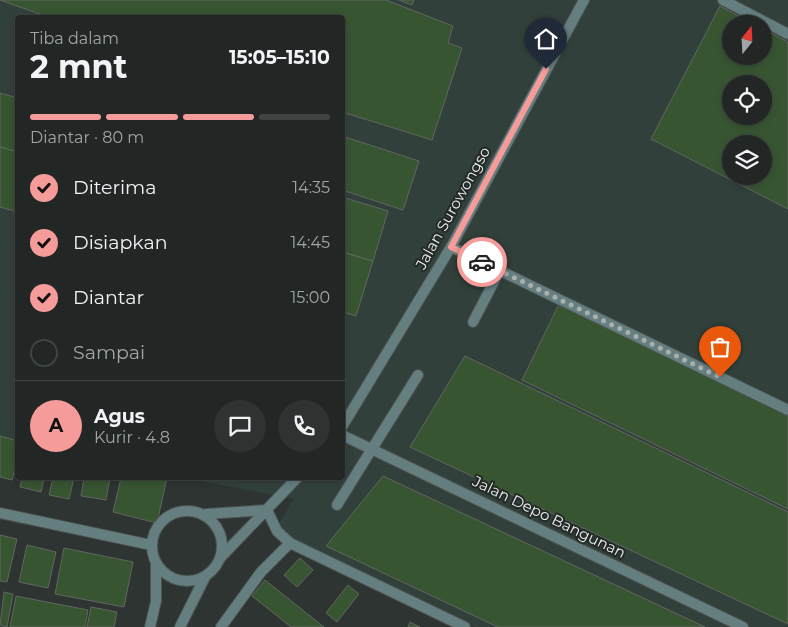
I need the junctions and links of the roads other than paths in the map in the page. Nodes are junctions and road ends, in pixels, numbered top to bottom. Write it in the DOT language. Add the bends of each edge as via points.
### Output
graph roads {
  1 [pos="584,0"];
  2 [pos="723,0"];
  3 [pos="788,34"];
  4 [pos="451,247"];
  5 [pos="500,270"];
  6 [pos="473,322"];
  7 [pos="418,375"];
  8 [pos="788,410"];
  9 [pos="345,422"];
  10 [pos="345,436"];
  11 [pos="374,450"];
  12 [pos="295,480"];
  13 [pos="337,505"];
  14 [pos="267,510"];
  15 [pos="0,512"];
  16 [pos="206,514"];
  17 [pos="290,543"];
  18 [pos="151,545"];
  19 [pos="221,557"];
  20 [pos="156,563"];
  21 [pos="205,577"];
  22 [pos="150,627"];
  23 [pos="180,627"];
  24 [pos="221,627"];
  25 [pos="465,627"];
  26 [pos="743,627"];
  1 -- 4 [label="street, Jalan Surowongso"];
  2 -- 3 [label="street"];
  4 -- 5 [label="street"];
  4 -- 9 [label="street, Jalan Surowongso"];
  5 -- 6 [label="street"];
  5 -- 8 [label="street"];
  7 -- 11 [label="street"];
  10 -- 11 [label="street, Jalan Depo Bangunan"];
  11 -- 13 [label="street"];
  11 -- 26 [label="street, Jalan Depo Bangunan"];
  12 -- 14 [label="street"];
  14 -- 16 [label="street"];
  14 -- 17 [label="street" via="277,532"];
  14 -- 19 [label="street"];
  15 -- 18 [label="street"];
  16 -- 18 [label="street" via="188,509 170,514 156,527"];
  16 -- 19 [label="street" via="218,526 223,541"];
  17 -- 24 [label="street" via="261,572"];
  17 -- 25 [label="street"];
  18 -- 20 [label="street"];
  19 -- 21 [label="street" via="215,569"];
  20 -- 21 [label="street" via="169,576 187,582"];
  20 -- 22 [label="street" via="156,601"];
  21 -- 23 [label="street"];
}
